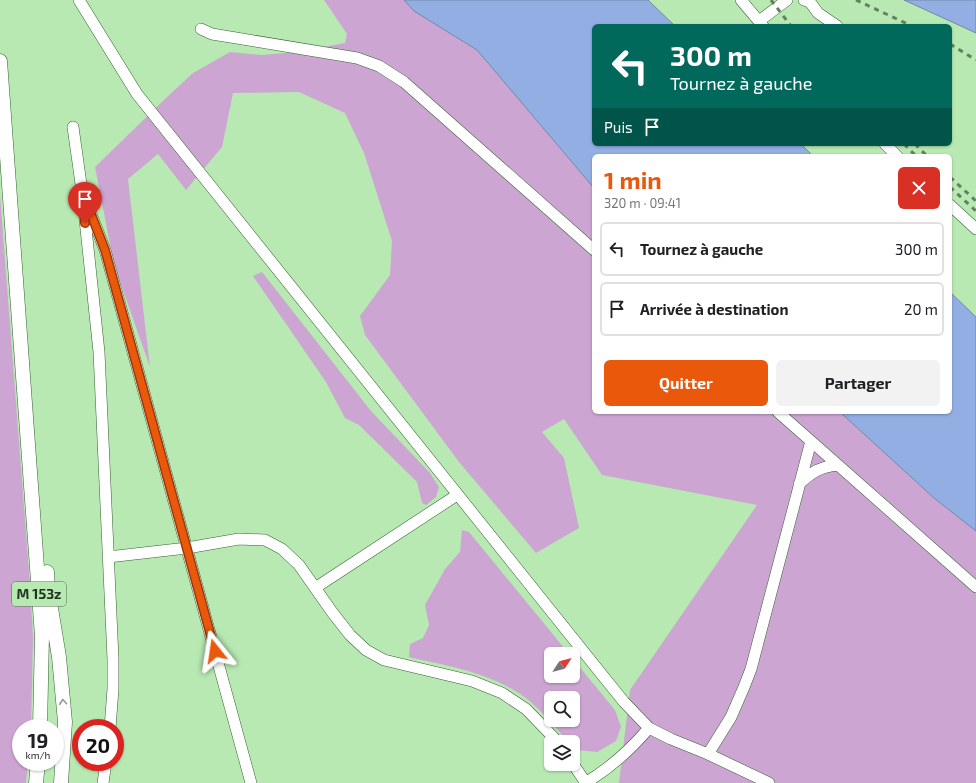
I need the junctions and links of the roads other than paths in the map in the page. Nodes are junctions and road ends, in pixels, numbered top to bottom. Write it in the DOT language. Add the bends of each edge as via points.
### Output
graph roads {
  1 [pos="78,0"];
  2 [pos="741,0"];
  3 [pos="787,0"];
  4 [pos="804,0"];
  5 [pos="761,23"];
  6 [pos="834,24"];
  7 [pos="201,29"];
  8 [pos="0,61"];
  9 [pos="73,127"];
  10 [pos="886,146"];
  11 [pos="895,154"];
  12 [pos="82,191"];
  13 [pos="952,207"];
  14 [pos="976,229"];
  15 [pos="592,248"];
  16 [pos="780,414"];
  17 [pos="811,441"];
  18 [pos="29,461"];
  19 [pos="838,465"];
  20 [pos="799,484"];
  21 [pos="457,494"];
  22 [pos="187,548"];
  23 [pos="108,557"];
  24 [pos="976,587"];
  25 [pos="315,588"];
  26 [pos="40,719"];
  27 [pos="111,719"];
  28 [pos="649,728"];
  29 [pos="551,735"];
  30 [pos="708,754"];
  31 [pos="37,771"];
  32 [pos="105,771"];
  33 [pos="578,771"];
  34 [pos="36,783"];
  35 [pos="60,783"];
  36 [pos="103,783"];
  37 [pos="251,783"];
  38 [pos="586,783"];
  39 [pos="769,783"];
  1 -- 21 [label="street" via="137,94"];
  2 -- 5 [label="street"];
  3 -- 5 [label="street"];
  4 -- 6 [label="street" via="810,2 818,13"];
  7 -- 15 [label="street" via="212,34 357,58 379,66 404,82"];
  8 -- 18 [label="main road, M 153z"];
  9 -- 12 [label="street"];
  10 -- 11 [label="street"];
  12 -- 22 [label="street" via="105,250"];
  12 -- 23 [label="street" via="99,352"];
  13 -- 14 [label="street"];
  16 -- 17 [label="street"];
  17 -- 19 [label="street"];
  17 -- 20 [label="street"];
  18 -- 26 [label="main road, M 153z" via="42,636"];
  35 -- 18 [label="main road, one-way" via="64,722 59,656 48,590 44,527"];
  19 -- 20 [label="street" via="825,466"];
  19 -- 24 [label="street"];
  20 -- 30 [label="street" via="751,669 731,717"];
  21 -- 25 [label="street"];
  21 -- 28 [label="street" via="624,702"];
  22 -- 23 [label="street"];
  22 -- 25 [label="street" via="239,538 265,540 282,549 299,564"];
  22 -- 37 [label="street"];
  23 -- 27 [label="street" via="113,659"];
  25 -- 29 [label="street" via="350,635 366,650 384,660 502,692 526,709"];
  28 -- 30 [label="street"];
  28 -- 38 [label="street" via="637,742"];
  30 -- 39 [label="street"];
  31 -- 34 [label="main road"];
  32 -- 36 [label="street"];
  33 -- 38 [label="street"];
}
